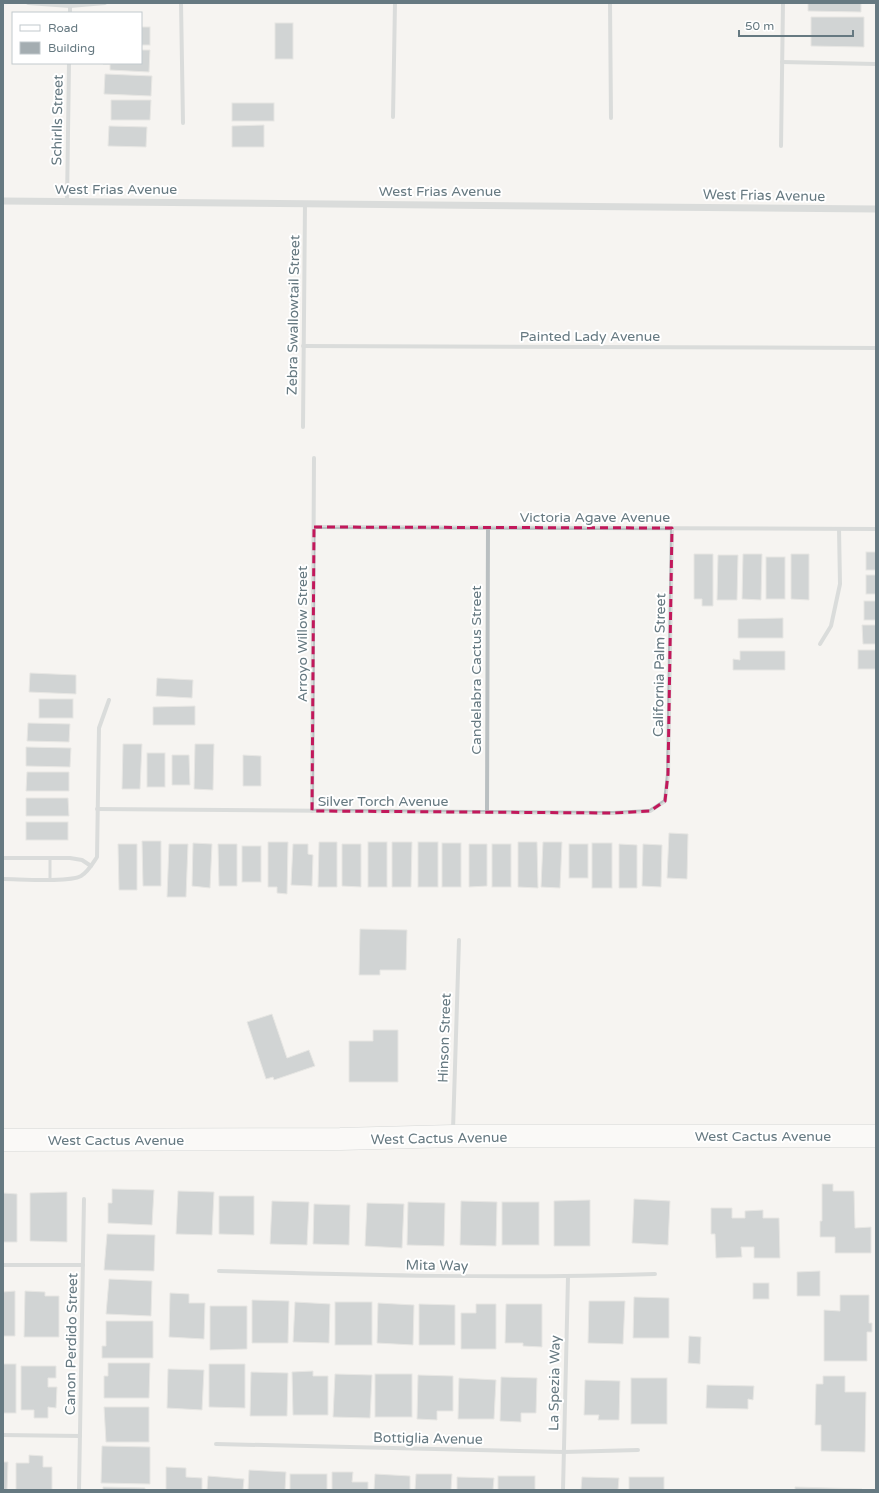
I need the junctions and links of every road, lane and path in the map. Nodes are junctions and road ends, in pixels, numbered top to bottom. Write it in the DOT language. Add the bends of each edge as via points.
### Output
graph roads {
  1 [pos="28,3"];
  2 [pos="105,3"];
  3 [pos="181,3"];
  4 [pos="395,3"];
  5 [pos="610,3"];
  6 [pos="782,3"];
  7 [pos="70,6"];
  8 [pos="70,12"];
  9 [pos="782,62"];
  10 [pos="69,64"];
  11 [pos="876,64"];
  12 [pos="393,117"];
  13 [pos="611,118"];
  14 [pos="183,123"];
  15 [pos="782,146"];
  16 [pos="3,202"];
  17 [pos="67,202"];
  18 [pos="305,203"];
  19 [pos="876,209"];
  20 [pos="303,346"];
  21 [pos="876,348"];
  22 [pos="303,427"];
  23 [pos="314,458"];
  24 [pos="314,527"];
  25 [pos="488,528"];
  26 [pos="672,528"];
  27 [pos="840,529"];
  28 [pos="876,529"];
  29 [pos="820,644"];
  30 [pos="109,700"];
  31 [pos="665,801"];
  32 [pos="97,809"];
  33 [pos="312,811"];
  34 [pos="487,812"];
  35 [pos="3,858"];
  36 [pos="50,859"];
  37 [pos="91,866"];
  38 [pos="3,879"];
  39 [pos="50,879"];
  40 [pos="459,940"];
  41 [pos="452,1136"];
  42 [pos="876,1136"];
  43 [pos="3,1140"];
  44 [pos="84,1199"];
  45 [pos="3,1265"];
  46 [pos="83,1265"];
  47 [pos="219,1271"];
  48 [pos="654,1274"];
  49 [pos="568,1278"];
  50 [pos="3,1435"];
  51 [pos="80,1436"];
  52 [pos="216,1444"];
  53 [pos="638,1450"];
  54 [pos="564,1452"];
  55 [pos="79,1490"];
  56 [pos="563,1490"];
  1 -- 7 [label="street"];
  2 -- 7 [label="street"];
  3 -- 14 [label="street"];
  4 -- 12 [label="street"];
  5 -- 13 [label="street"];
  6 -- 9 [label="street"];
  7 -- 8 [label="street"];
  9 -- 11 [label="street"];
  9 -- 15 [label="street"];
  10 -- 17 [label="street, Schirlls Street"];
  16 -- 17 [label="street, West Frias Avenue"];
  17 -- 18 [label="street, West Frias Avenue"];
  18 -- 19 [label="street, West Frias Avenue"];
  18 -- 20 [label="street, Zebra Swallowtail Street"];
  20 -- 21 [label="street, Painted Lady Avenue"];
  20 -- 22 [label="street, Zebra Swallowtail Street"];
  23 -- 24 [label="street, Arroyo Willow Street"];
  24 -- 25 [label="street, Victoria Agave Avenue"];
  24 -- 33 [label="street, Arroyo Willow Street"];
  25 -- 26 [label="street, Victoria Agave Avenue"];
  25 -- 34 [label="street, Candelabra Cactus Street"];
  26 -- 27 [label="street, Victoria Agave Avenue"];
  26 -- 31 [label="street, California Palm Street" via="668,774"];
  27 -- 28 [label="street, Victoria Agave Avenue"];
  27 -- 29 [label="street" via="840,584 831,626"];
  30 -- 32 [label="street" via="99,728"];
  31 -- 34 [label="street, Silver Torch Avenue" via="650,811"];
  32 -- 33 [label="street, Silver Torch Avenue"];
  32 -- 37 [label="street" via="97,857"];
  33 -- 34 [label="street, Silver Torch Avenue"];
  35 -- 36 [label="street"];
  36 -- 37 [label="street" via="82,860"];
  36 -- 39 [label="lane"];
  37 -- 39 [label="street" via="82,876"];
  38 -- 39 [label="street"];
  40 -- 41 [label="street, Hinson Street"];
  41 -- 42 [label="main road, West Cactus Avenue"];
  41 -- 43 [label="main road, West Cactus Avenue"];
  44 -- 46 [label="street, Canon Perdido Street"];
  45 -- 46 [label="street"];
  46 -- 51 [label="street, Canon Perdido Street"];
  47 -- 49 [label="street, Mita Way"];
  48 -- 49 [label="street, Mita Way"];
  49 -- 54 [label="street, La Spezia Way"];
  50 -- 51 [label="street"];
  51 -- 55 [label="street, Canon Perdido Street"];
  52 -- 54 [label="street, Bottiglia Avenue"];
  53 -- 54 [label="street, Bottiglia Avenue"];
  54 -- 56 [label="street, La Spezia Way"];
}
